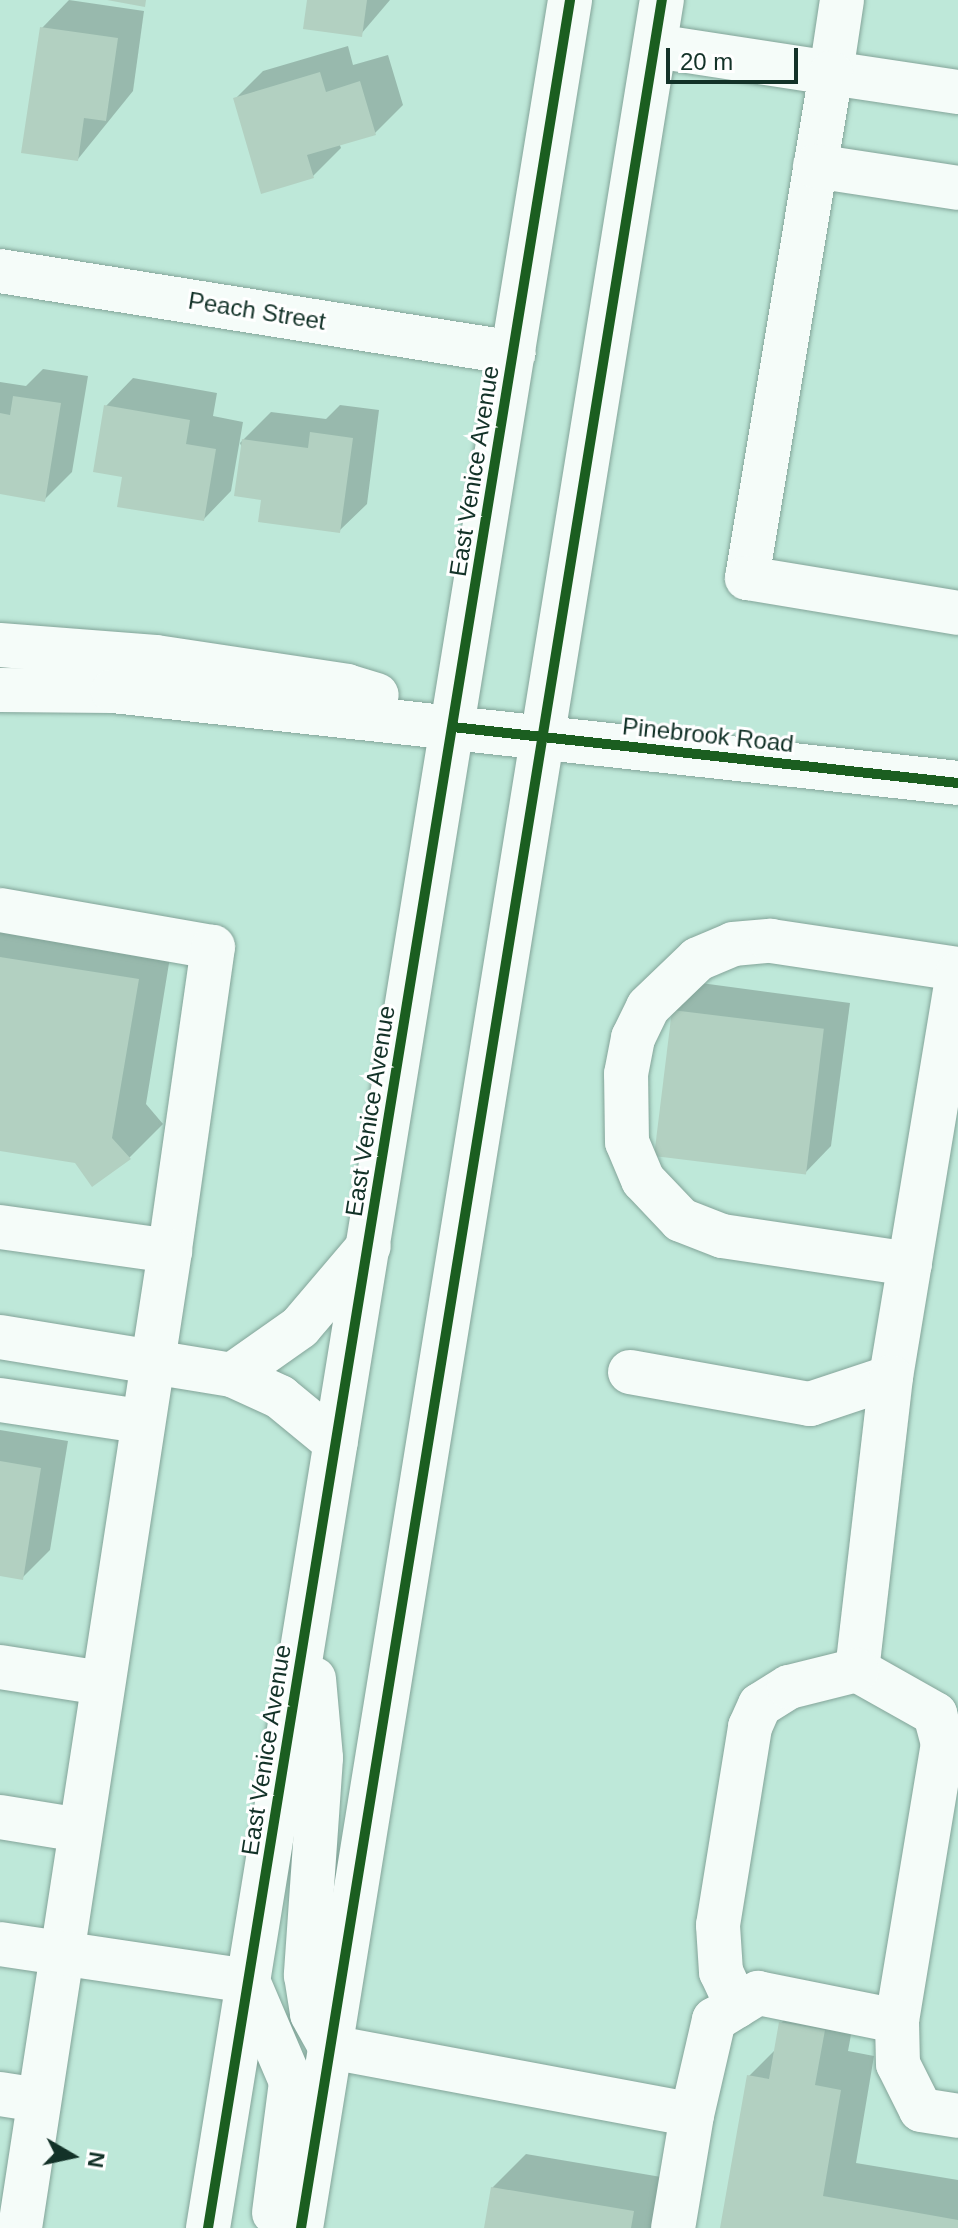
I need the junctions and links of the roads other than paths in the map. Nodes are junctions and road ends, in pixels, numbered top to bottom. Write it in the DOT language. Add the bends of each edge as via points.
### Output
graph roads {
  1 [pos="570,0"];
  2 [pos="662,0"];
  3 [pos="842,0"];
  4 [pos="655,46"];
  5 [pos="831,73"];
  6 [pos="958,92"];
  7 [pos="815,166"];
  8 [pos="958,188"];
  9 [pos="0,271"];
  10 [pos="514,353"];
  11 [pos="958,613"];
  12 [pos="0,645"];
  13 [pos="0,690"];
  14 [pos="453,727"];
  15 [pos="539,737"];
  16 [pos="958,783"];
  17 [pos="0,910"];
  18 [pos="958,972"];
  19 [pos="0,1227"];
  20 [pos="369,1246"];
  21 [pos="170,1251"];
  22 [pos="910,1264"];
  23 [pos="0,1337"];
  24 [pos="150,1362"];
  25 [pos="630,1372"];
  26 [pos="232,1375"];
  27 [pos="891,1377"];
  28 [pos="0,1400"];
  29 [pos="141,1421"];
  30 [pos="336,1443"];
  31 [pos="307,1619"];
  32 [pos="0,1667"];
  33 [pos="857,1670"];
  34 [pos="102,1683"];
  35 [pos="0,1817"];
  36 [pos="80,1830"];
  37 [pos="0,1944"];
  38 [pos="61,1953"];
  39 [pos="248,1981"];
  40 [pos="737,2006"];
  41 [pos="897,2021"];
  42 [pos="330,2047"];
  43 [pos="20,2097"];
  44 [pos="692,2115"];
  45 [pos="958,2116"];
  46 [pos="20,2228"];
  47 [pos="208,2228"];
  48 [pos="271,2228"];
  49 [pos="301,2228"];
  50 [pos="673,2228"];
  1 -- 10 [label="main road, East Venice Avenue"];
  2 -- 4 [label="main road"];
  3 -- 5 [label="main road"];
  4 -- 5 [label="main road"];
  4 -- 15 [label="main road"];
  5 -- 6 [label="main road"];
  5 -- 7 [label="main road"];
  7 -- 8 [label="main road"];
  7 -- 11 [label="main road" via="747,578"];
  9 -- 10 [label="main road, Peach Street"];
  10 -- 14 [label="main road, East Venice Avenue"];
  12 -- 14 [label="main road, Pinebrook Road" via="156,657 347,686"];
  13 -- 14 [label="main road, Pinebrook Road" via="113,691"];
  14 -- 15 [label="main road, Pinebrook Road"];
  14 -- 20 [label="main road, East Venice Avenue"];
  15 -- 16 [label="main road, Pinebrook Road"];
  15 -- 42 [label="main road"];
  17 -- 21 [label="main road" via="213,947"];
  18 -- 22 [label="main road"];
  18 -- 22 [label="main road" via="771,941 752,940 715,950 667,985 639,1021 626,1074 622,1122 643,1180 681,1220 722,1236"];
  19 -- 21 [label="main road"];
  20 -- 26 [label="main road" via="300,1327"];
  20 -- 30 [label="main road, East Venice Avenue"];
  21 -- 24 [label="main road"];
  22 -- 27 [label="main road"];
  23 -- 24 [label="main road"];
  24 -- 26 [label="main road"];
  24 -- 29 [label="main road"];
  25 -- 27 [label="main road" via="810,1404"];
  26 -- 30 [label="main road" via="280,1397"];
  27 -- 33 [label="main road"];
  28 -- 29 [label="main road"];
  29 -- 34 [label="main road"];
  30 -- 31 [label="main road, East Venice Avenue"];
  31 -- 39 [label="main road, East Venice Avenue"];
  31 -- 42 [label="main road" via="321,1758 306,1975 312,2014"];
  32 -- 34 [label="main road"];
  33 -- 40 [label="main road" via="789,1687 760,1705 750,1727 718,1925 721,1972"];
  33 -- 41 [label="main road" via="935,1714 943,1743"];
  34 -- 36 [label="main road"];
  35 -- 36 [label="main road"];
  36 -- 38 [label="main road"];
  37 -- 38 [label="main road"];
  38 -- 39 [label="main road"];
  38 -- 43 [label="main road"];
  39 -- 47 [label="main road, East Venice Avenue"];
  39 -- 48 [label="main road" via="291,2082"];
  40 -- 41 [label="main road" via="758,1993"];
  40 -- 44 [label="main road" via="714,2020"];
  41 -- 45 [label="main road" via="898,2064 921,2110"];
  42 -- 44 [label="main road"];
  42 -- 49 [label="main road"];
  43 -- 46 [label="main road"];
  44 -- 50 [label="main road"];
}
